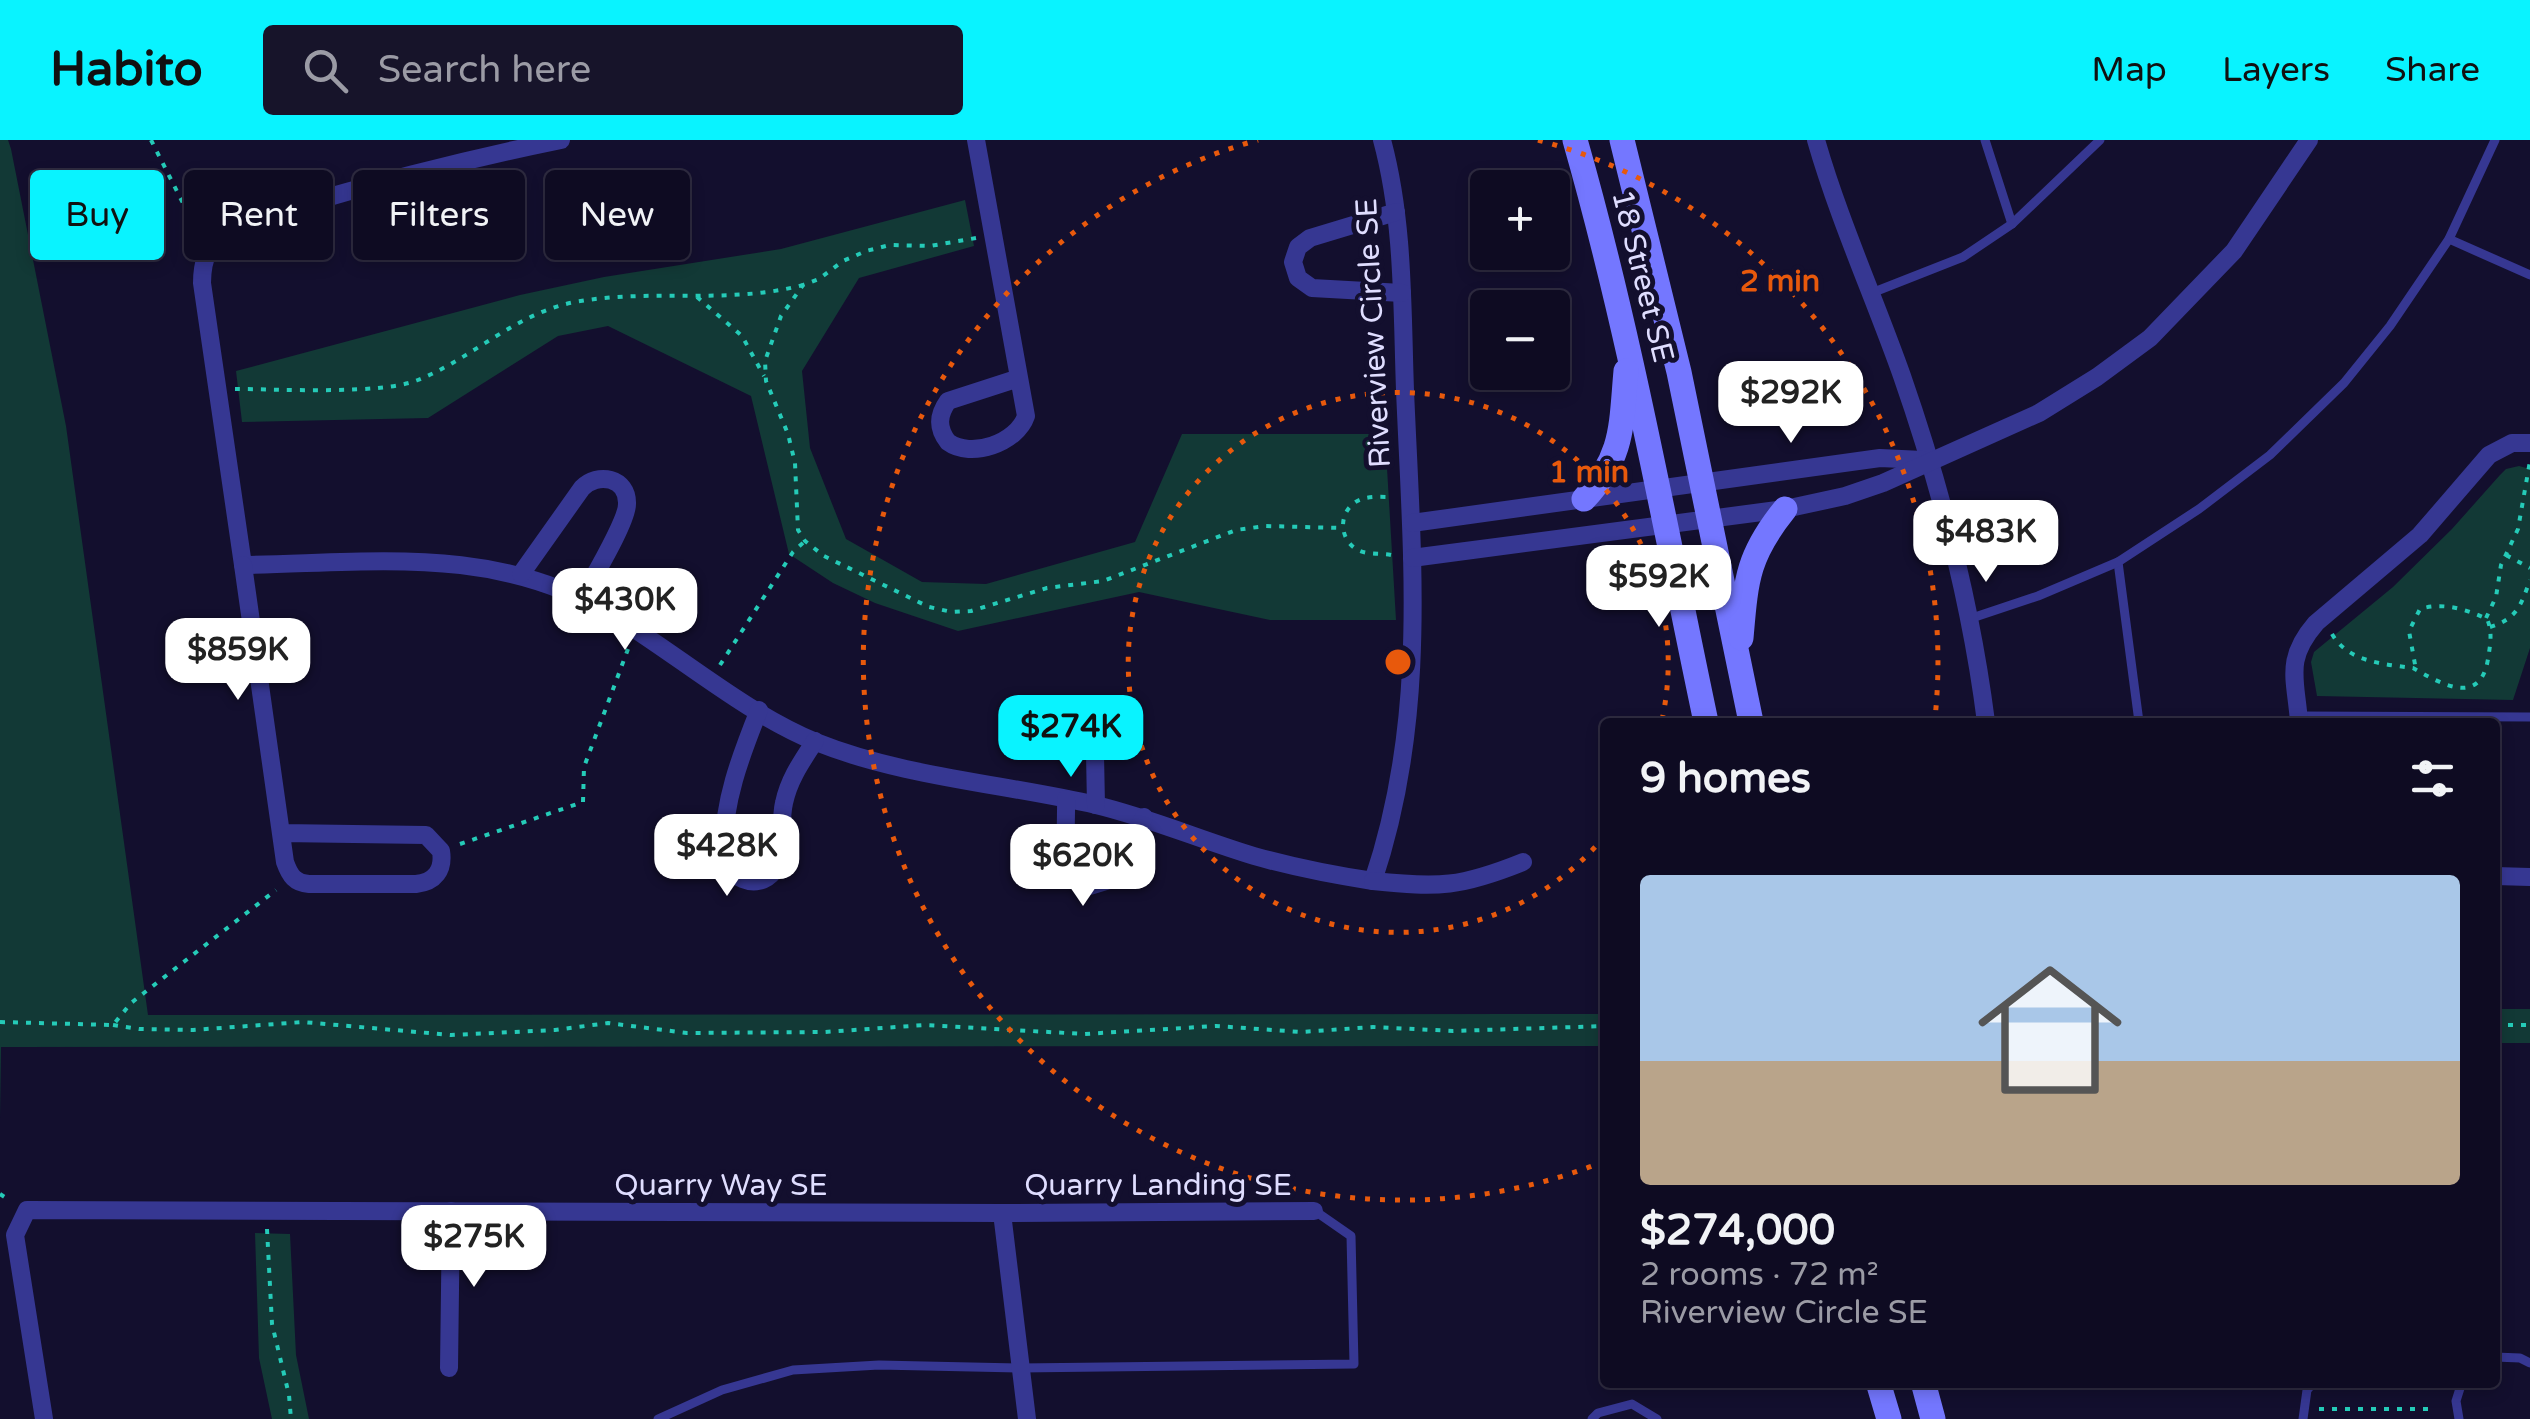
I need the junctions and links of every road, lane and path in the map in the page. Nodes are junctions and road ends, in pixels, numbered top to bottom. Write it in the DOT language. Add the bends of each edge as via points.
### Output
graph roads {
  1 [pos="151,140"];
  2 [pos="562,140"];
  3 [pos="976,140"];
  4 [pos="1382,140"];
  5 [pos="1575,140"];
  6 [pos="1622,140"];
  7 [pos="1816,140"];
  8 [pos="1985,140"];
  9 [pos="2100,140"];
  10 [pos="2309,140"];
  11 [pos="2495,140"];
  12 [pos="333,197"];
  13 [pos="184,203"];
  14 [pos="1396,212"];
  15 [pos="2012,224"];
  16 [pos="2448,239"];
  17 [pos="205,260"];
  18 [pos="2530,275"];
  19 [pos="803,284"];
  20 [pos="1402,293"];
  21 [pos="1869,294"];
  22 [pos="697,297"];
  23 [pos="1628,346"];
  24 [pos="1019,378"];
  25 [pos="766,381"];
  26 [pos="217,389"];
  27 [pos="2530,443"];
  28 [pos="2530,458"];
  29 [pos="1929,460"];
  30 [pos="1702,482"];
  31 [pos="1657,488"];
  32 [pos="1392,497"];
  33 [pos="1584,498"];
  34 [pos="2524,499"];
  35 [pos="1784,509"];
  36 [pos="2530,509"];
  37 [pos="1709,518"];
  38 [pos="1412,523"];
  39 [pos="1664,525"];
  40 [pos="805,542"];
  41 [pos="2506,555"];
  42 [pos="1412,558"];
  43 [pos="2118,562"];
  44 [pos="242,566"];
  45 [pos="2530,568"];
  46 [pos="521,574"];
  47 [pos="2530,580"];
  48 [pos="582,598"];
  49 [pos="2323,617"];
  50 [pos="2486,618"];
  51 [pos="1969,620"];
  52 [pos="2490,627"];
  53 [pos="635,631"];
  54 [pos="1739,664"];
  55 [pos="2416,670"];
  56 [pos="710,680"];
  57 [pos="759,710"];
  58 [pos="1705,718"];
  59 [pos="1750,718"];
  60 [pos="1985,718"];
  61 [pos="2138,718"];
  62 [pos="2299,718"];
  63 [pos="2500,718"];
  64 [pos="2530,718"];
  65 [pos="815,742"];
  66 [pos="1095,754"];
  67 [pos="1066,799"];
  68 [pos="1096,805"];
  69 [pos="1144,817"];
  70 [pos="281,834"];
  71 [pos="441,851"];
  72 [pos="1523,862"];
  73 [pos="290,876"];
  74 [pos="2500,876"];
  75 [pos="2530,876"];
  76 [pos="1372,881"];
  77 [pos="0,1022"];
  78 [pos="113,1024"];
  79 [pos="2500,1024"];
  80 [pos="2530,1024"];
  81 [pos="1600,1026"];
  82 [pos="268,1210"];
  83 [pos="451,1211"];
  84 [pos="1314,1211"];
  85 [pos="1002,1213"];
  86 [pos="2500,1357"];
  87 [pos="2530,1363"];
  88 [pos="450,1368"];
  89 [pos="1020,1368"];
  90 [pos="1880,1388"];
  91 [pos="1925,1388"];
  92 [pos="2309,1388"];
  93 [pos="2460,1388"];
  94 [pos="2435,1409"];
  95 [pos="2303,1414"];
  96 [pos="44,1419"];
  97 [pos="291,1419"];
  98 [pos="658,1419"];
  99 [pos="1026,1419"];
  100 [pos="1592,1419"];
  101 [pos="1658,1419"];
  102 [pos="1888,1419"];
  103 [pos="1933,1419"];
  104 [pos="2460,1419"];
  1 -- 13 [label="path"];
  2 -- 12 [label="street"];
  3 -- 24 [label="street"];
  4 -- 14 [label="street, Riverview Circle SE"];
  5 -- 23 [label="main road, 18 Street SE"];
  6 -- 30 [label="main road, 18 Street SE"];
  7 -- 21 [label="street"];
  8 -- 15 [label="lane"];
  9 -- 15 [label="lane"];
  10 -- 29 [label="street" via="2234,251 2150,338 2070,395"];
  11 -- 16 [label="lane"];
  14 -- 20 [label="street, Riverview Circle SE"];
  14 -- 20 [label="street" via="1310,238 1293,262 1298,278 1312,288"];
  15 -- 21 [label="lane" via="1963,257"];
  16 -- 18 [label="lane"];
  16 -- 43 [label="lane" via="2344,383 2270,455"];
  17 -- 26 [label="street" via="202,283"];
  19 -- 22 [label="path" via="771,293"];
  20 -- 38 [label="street, Riverview Circle SE"];
  21 -- 29 [label="street"];
  22 -- 25 [label="path" via="742,336"];
  22 -- 26 [label="path" via="620,295 539,311 414,382"];
  23 -- 31 [label="main road, 18 Street SE"];
  23 -- 33 [label="main road" via="1617,446 1610,467"];
  24 -- 24 [label="street" via="948,401 940,418 948,442 970,450 1019,431 1026,416"];
  26 -- 44 [label="street"];
  27 -- 49 [label="street" via="2512,443 2489,455 2420,535"];
  28 -- 34 [label="path"];
  29 -- 30 [label="street" via="1880,458"];
  29 -- 35 [label="street" via="1858,492"];
  29 -- 51 [label="street"];
  30 -- 31 [label="street"];
  30 -- 37 [label="main road, 18 Street SE"];
  31 -- 33 [label="street"];
  31 -- 39 [label="main road, 18 Street SE"];
  32 -- 42 [label="path" via="1354,503 1342,528 1357,550"];
  33 -- 38 [label="street"];
  34 -- 36 [label="path"];
  34 -- 41 [label="path"];
  35 -- 37 [label="street"];
  35 -- 54 [label="main road" via="1750,563"];
  37 -- 39 [label="street"];
  37 -- 54 [label="main road, 18 Street SE"];
  38 -- 42 [label="street, Riverview Circle SE"];
  39 -- 42 [label="street"];
  39 -- 58 [label="main road, 18 Street SE"];
  40 -- 56 [label="path"];
  41 -- 45 [label="path"];
  41 -- 50 [label="path"];
  42 -- 76 [label="street, Riverview Circle SE" via="1410,716 1397,796"];
  43 -- 51 [label="lane"];
  43 -- 61 [label="lane"];
  44 -- 46 [label="street" via="416,560"];
  44 -- 70 [label="street"];
  46 -- 48 [label="street"];
  46 -- 48 [label="street" via="582,488 609,479 622,488 626,512"];
  47 -- 52 [label="path" via="2517,614"];
  48 -- 53 [label="street"];
  49 -- 55 [label="path" via="2340,648 2352,655"];
  49 -- 62 [label="street" via="2294,656"];
  50 -- 52 [label="path"];
  50 -- 55 [label="path" via="2446,606 2420,609 2410,631"];
  51 -- 60 [label="street"];
  52 -- 55 [label="path" via="2478,683 2452,688"];
  53 -- 56 [label="street"];
  53 -- 71 [label="path" via="584,766 583,802"];
  54 -- 59 [label="main road, 18 Street SE"];
  56 -- 57 [label="street"];
  57 -- 65 [label="street"];
  57 -- 65 [label="street" via="738,763 725,830 725,861 742,880 760,881 775,870 785,798"];
  63 -- 64 [label="lane"];
  65 -- 67 [label="street" via="927,773"];
  66 -- 68 [label="street"];
  67 -- 68 [label="street"];
  67 -- 69 [label="street" via="1069,868 1090,886 1112,879"];
  68 -- 69 [label="street"];
  69 -- 76 [label="street" via="1254,856"];
  70 -- 71 [label="street" via="418,834"];
  70 -- 73 [label="street"];
  71 -- 73 [label="street" via="438,874 424,883 310,884"];
  72 -- 76 [label="street" via="1464,884"];
  73 -- 78 [label="path"];
  74 -- 75 [label="street"];
  77 -- 78 [label="path"];
  78 -- 81 [label="path" via="193,1030 304,1022 451,1035 608,1024 687,1033 912,1025 1070,1034 1216,1026 1301,1032"];
  79 -- 80 [label="path"];
  82 -- 83 [label="street, Quarry Way SE"];
  82 -- 96 [label="street, Quarry Way SE" via="26,1210 15,1235"];
  82 -- 97 [label="path" via="272,1324"];
  83 -- 85 [label="street, Quarry Way SE"];
  83 -- 88 [label="street"];
  84 -- 85 [label="street, Quarry Landing SE"];
  84 -- 89 [label="lane" via="1352,1236 1354,1364"];
  85 -- 89 [label="street"];
  86 -- 87 [label="lane"];
  89 -- 98 [label="lane" via="793,1370 722,1390"];
  89 -- 99 [label="street"];
  90 -- 102 [label="main road"];
  91 -- 103 [label="main road"];
  92 -- 95 [label="lane"];
  93 -- 104 [label="lane"];
  94 -- 95 [label="path"];
  100 -- 101 [label="lane" via="1632,1404"];
}
